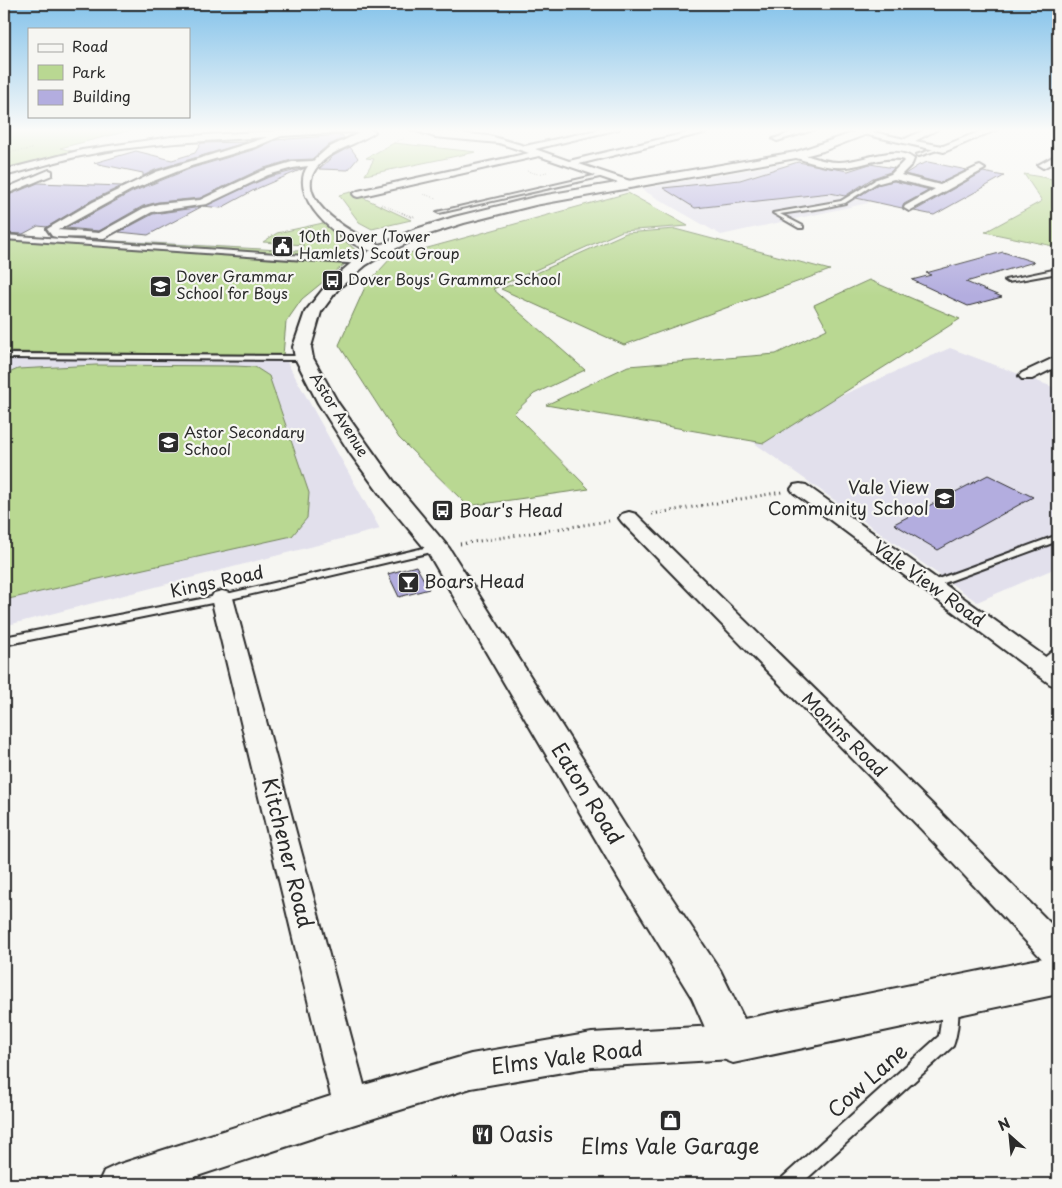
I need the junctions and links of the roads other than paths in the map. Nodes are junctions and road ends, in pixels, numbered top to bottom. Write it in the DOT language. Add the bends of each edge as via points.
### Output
graph roads {
  1 [pos="21,184"];
  2 [pos="135,184"];
  3 [pos="241,184"];
  4 [pos="307,184"];
  5 [pos="398,184"];
  6 [pos="561,184"];
  7 [pos="620,184"];
  8 [pos="872,184"];
  9 [pos="927,184"];
  10 [pos="948,184"];
  11 [pos="941,188"];
  12 [pos="4,192"];
  13 [pos="358,194"];
  14 [pos="909,208"];
  15 [pos="439,212"];
  16 [pos="801,227"];
  17 [pos="4,237"];
  18 [pos="383,249"];
  19 [pos="361,262"];
  20 [pos="1058,271"];
  21 [pos="1008,280"];
  22 [pos="4,356"];
  23 [pos="304,358"];
  24 [pos="1058,360"];
  25 [pos="1027,376"];
  26 [pos="800,489"];
  27 [pos="629,518"];
  28 [pos="1058,538"];
  29 [pos="437,548"];
  30 [pos="930,585"];
  31 [pos="222,598"];
  32 [pos="4,641"];
  33 [pos="1058,653"];
  34 [pos="1050,672"];
  35 [pos="1058,953"];
  36 [pos="1058,974"];
  37 [pos="952,996"];
  38 [pos="733,1042"];
  39 [pos="352,1107"];
  40 [pos="117,1184"];
  41 [pos="788,1184"];
  1 -- 12 [label="street"];
  2 -- 3 [label="street" via="52,229 56,234 100,236 148,210 190,206"];
  4 -- 18 [label="street" via="322,211 339,229 367,246"];
  5 -- 13 [label="street"];
  6 -- 15 [label="lane"];
  7 -- 18 [label="street, Astor Avenue" via="458,220"];
  8 -- 16 [label="lane" via="843,202 775,213"];
  9 -- 11 [label="street"];
  10 -- 11 [label="street"];
  11 -- 14 [label="street"];
  17 -- 19 [label="lane"];
  18 -- 19 [label="street, Astor Avenue"];
  19 -- 23 [label="street, Astor Avenue" via="333,286 313,312 302,347"];
  20 -- 21 [label="lane"];
  22 -- 23 [label="lane"];
  23 -- 29 [label="street, Astor Avenue" via="328,403 361,453"];
  24 -- 25 [label="street"];
  26 -- 30 [label="street, Vale View Road"];
  27 -- 35 [label="street, Monins Road"];
  28 -- 30 [label="lane"];
  29 -- 31 [label="lane, Kings Road"];
  29 -- 38 [label="street, Eaton Road" via="706,984"];
  30 -- 34 [label="street, Vale View Road"];
  31 -- 32 [label="lane, Kings Road"];
  31 -- 39 [label="street, Kitchener Road"];
  33 -- 34 [label="lane"];
  36 -- 37 [label="street, Elms Vale Road"];
  37 -- 38 [label="street, Elms Vale Road"];
  37 -- 41 [label="lane, Cow Lane" via="947,1040"];
  38 -- 39 [label="street, Elms Vale Road" via="592,1050 471,1071"];
  39 -- 40 [label="street, Elms Vale Road"];
}
